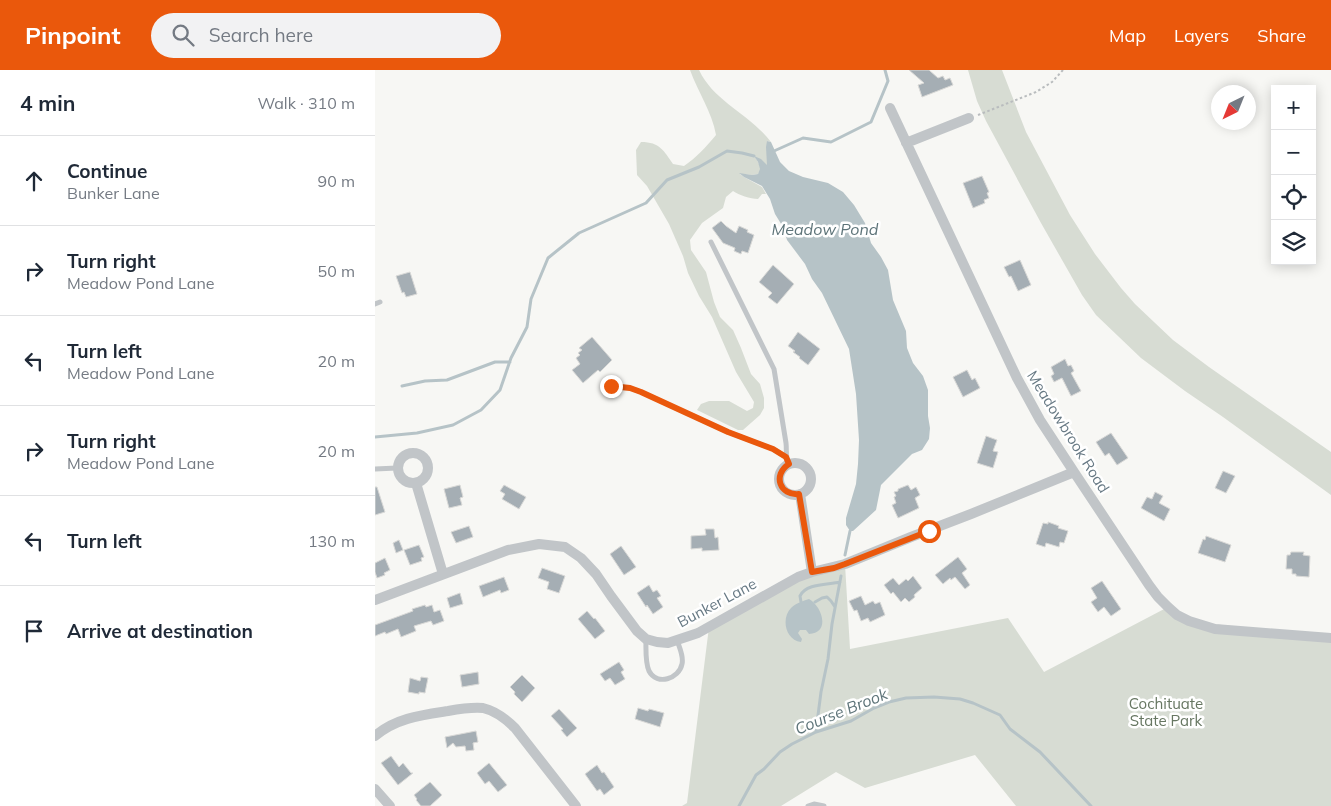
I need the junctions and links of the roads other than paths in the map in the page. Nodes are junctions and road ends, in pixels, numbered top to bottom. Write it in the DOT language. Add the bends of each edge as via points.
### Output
graph roads {
  1 [pos="890,108"];
  2 [pos="969,118"];
  3 [pos="906,142"];
  4 [pos="711,242"];
  5 [pos="611,386"];
  6 [pos="787,461"];
  7 [pos="397,468"];
  8 [pos="375,469"];
  9 [pos="1074,472"];
  10 [pos="416,483"];
  11 [pos="799,494"];
  12 [pos="812,572"];
  13 [pos="443,574"];
  14 [pos="375,600"];
  15 [pos="1331,638"];
  16 [pos="646,639"];
  17 [pos="677,640"];
  18 [pos="375,736"];
  19 [pos="375,789"];
  20 [pos="390,806"];
  21 [pos="576,806"];
  22 [pos="808,806"];
  23 [pos="824,806"];
  1 -- 3 [label="street, Meadowbrook Road"];
  2 -- 3 [label="street"];
  3 -- 9 [label="street, Meadowbrook Road" via="1017,378"];
  4 -- 6 [label="lane" via="774,369"];
  5 -- 6 [label="lane" via="641,392 773,449"];
  6 -- 11 [label="street" via="779,481 784,490"];
  6 -- 11 [label="street" via="806,467 811,474 809,487"];
  7 -- 8 [label="lane"];
  7 -- 10 [label="street" via="405,481"];
  7 -- 10 [label="street" via="405,454 414,452 423,456 428,469 425,478"];
  9 -- 12 [label="street, Bunker Lane" via="845,564"];
  9 -- 15 [label="street, Meadowbrook Road" via="1149,586 1177,615 1215,629"];
  10 -- 13 [label="street"];
  11 -- 12 [label="street"];
  12 -- 17 [label="street, Bunker Lane" via="786,583 703,630"];
  13 -- 14 [label="street"];
  13 -- 16 [label="street" via="508,550 539,544 565,546 596,574 637,632"];
  16 -- 17 [label="street, Bunker Lane" via="668,643"];
  16 -- 17 [label="lane" via="650,672 662,679 676,675 682,664"];
  18 -- 21 [label="street" via="404,719 419,715 470,708 495,712 515,728"];
  19 -- 20 [label="street"];
  22 -- 23 [label="lane"];
}
